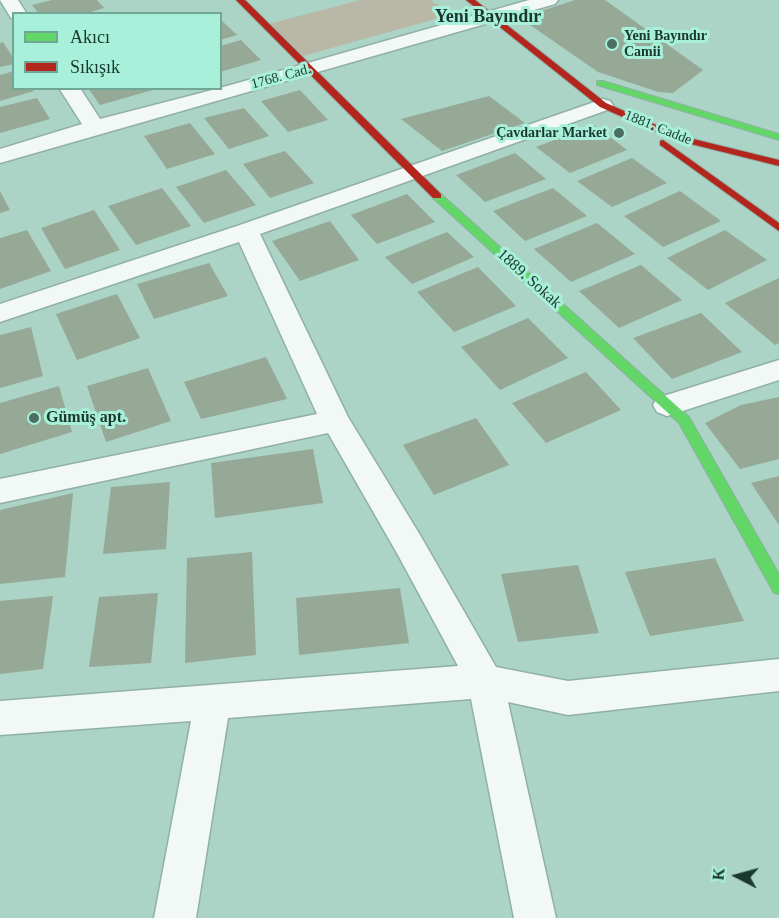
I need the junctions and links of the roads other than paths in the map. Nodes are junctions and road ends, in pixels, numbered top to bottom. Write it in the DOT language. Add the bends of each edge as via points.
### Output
graph roads {
  1 [pos="240,0"];
  2 [pos="470,0"];
  3 [pos="549,0"];
  4 [pos="492,16"];
  5 [pos="552,62"];
  6 [pos="312,69"];
  7 [pos="70,90"];
  8 [pos="603,105"];
  9 [pos="685,125"];
  10 [pos="737,125"];
  11 [pos="95,127"];
  12 [pos="779,137"];
  13 [pos="0,156"];
  14 [pos="687,159"];
  15 [pos="731,163"];
  16 [pos="779,163"];
  17 [pos="411,173"];
  18 [pos="734,193"];
  19 [pos="763,200"];
  20 [pos="779,223"];
  21 [pos="779,228"];
  22 [pos="246,231"];
  23 [pos="0,313"];
  24 [pos="779,369"];
  25 [pos="667,405"];
  26 [pos="335,421"];
  27 [pos="0,491"];
  28 [pos="779,588"];
  29 [pos="779,675"];
  30 [pos="485,681"];
  31 [pos="212,703"];
  32 [pos="0,718"];
  33 [pos="175,918"];
  34 [pos="535,918"];
  1 -- 6 [label="street, 1889. Sokak"];
  2 -- 4 [label="street"];
  3 -- 4 [label="street, 1768. Cad."];
  4 -- 5 [label="street"];
  4 -- 6 [label="street, 1768. Cad."];
  5 -- 8 [label="street, 1881. Cadde"];
  5 -- 9 [label="street"];
  6 -- 11 [label="street, 1768. Cad."];
  6 -- 17 [label="street, 1889. Sokak"];
  7 -- 11 [label="street"];
  8 -- 9 [label="street, 1881. Cadde"];
  8 -- 14 [label="street"];
  8 -- 17 [label="street"];
  9 -- 10 [label="street"];
  9 -- 14 [label="street"];
  9 -- 15 [label="street, 1881. Cadde"];
  10 -- 12 [label="street"];
  10 -- 15 [label="street"];
  11 -- 13 [label="street, 1768. Cad."];
  14 -- 18 [label="street"];
  15 -- 16 [label="street, 1881. Cadde"];
  15 -- 18 [label="street"];
  17 -- 22 [label="street"];
  17 -- 25 [label="street, 1889. Sokak"];
  18 -- 21 [label="street"];
  19 -- 20 [label="street"];
  22 -- 23 [label="street"];
  22 -- 26 [label="street"];
  24 -- 25 [label="street"];
  25 -- 28 [label="street, 1889. Sokak" via="684,420"];
  26 -- 27 [label="street"];
  26 -- 30 [label="street"];
  29 -- 30 [label="street" via="568,698"];
  30 -- 31 [label="street"];
  30 -- 34 [label="street"];
  31 -- 32 [label="street"];
  31 -- 33 [label="street"];
}
